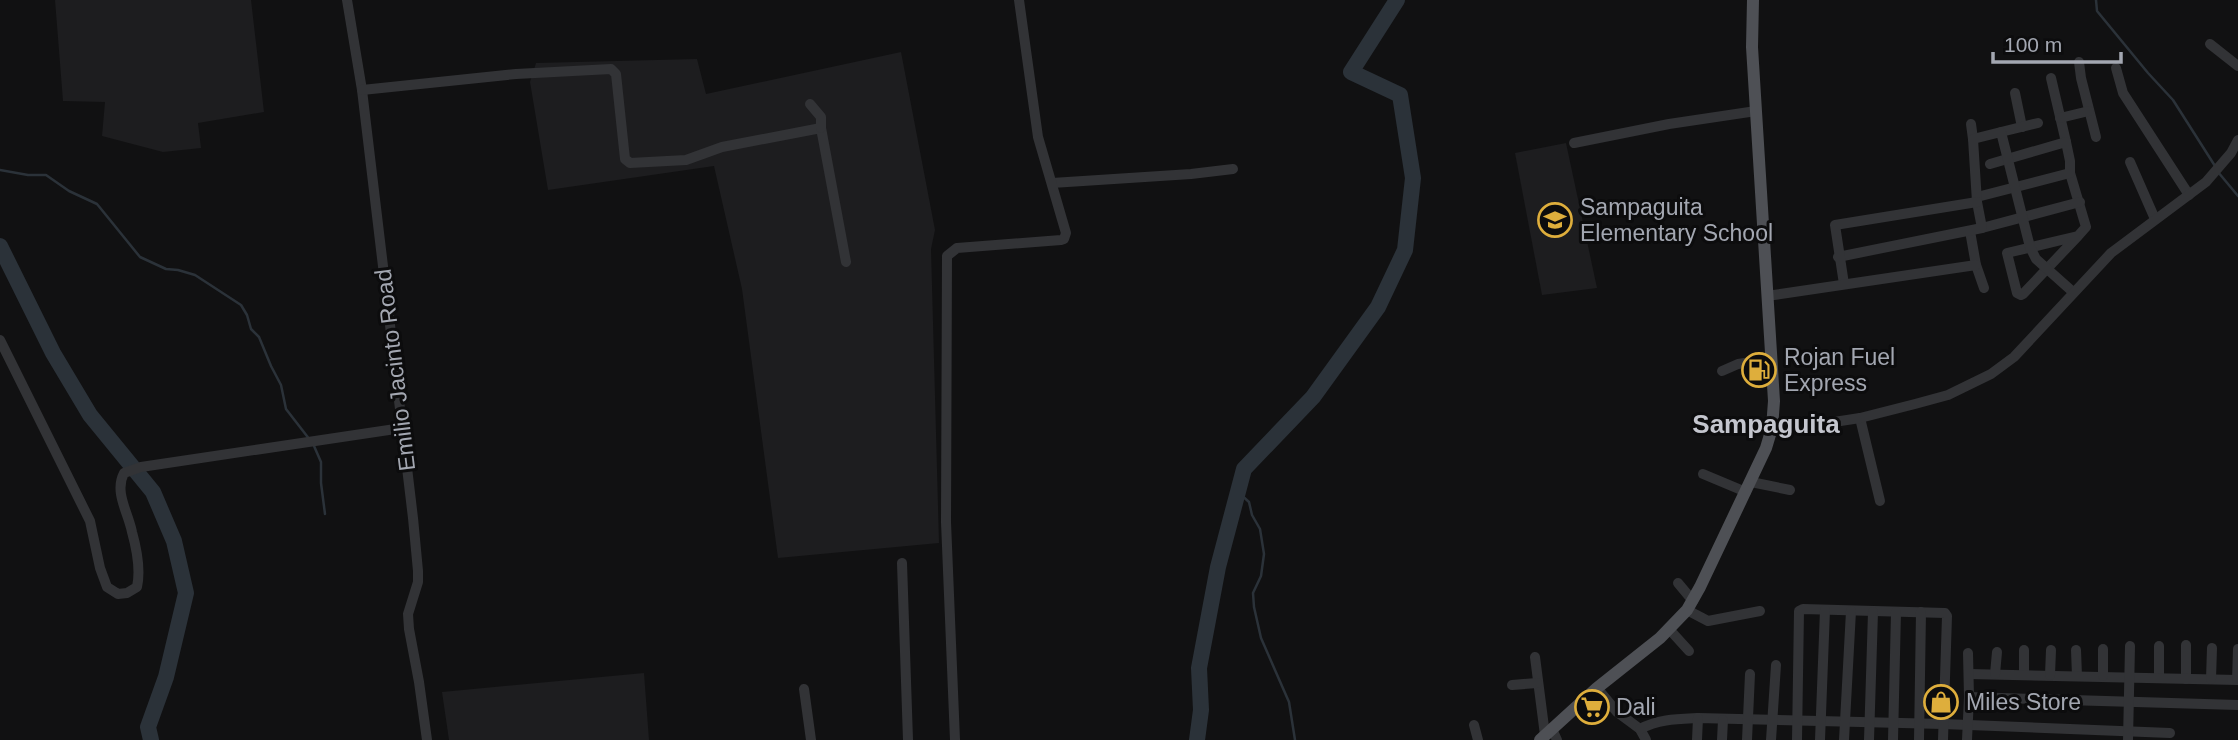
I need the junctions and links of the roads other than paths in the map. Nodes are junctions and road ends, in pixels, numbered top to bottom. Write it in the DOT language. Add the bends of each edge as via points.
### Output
graph roads {
  1 [pos="347,0"];
  2 [pos="1019,0"];
  3 [pos="1753,0"];
  4 [pos="2210,44"];
  5 [pos="2078,62"];
  6 [pos="2238,66"];
  7 [pos="2116,68"];
  8 [pos="2051,78"];
  9 [pos="362,90"];
  10 [pos="2015,93"];
  11 [pos="810,104"];
  12 [pos="1756,111"];
  13 [pos="2089,111"];
  14 [pos="2060,118"];
  15 [pos="2038,122"];
  16 [pos="1971,124"];
  17 [pos="2022,127"];
  18 [pos="821,128"];
  19 [pos="2001,132"];
  20 [pos="2096,137"];
  21 [pos="1973,139"];
  22 [pos="2238,140"];
  23 [pos="2066,142"];
  24 [pos="1574,143"];
  25 [pos="2008,158"];
  26 [pos="2130,162"];
  27 [pos="1990,164"];
  28 [pos="1233,169"];
  29 [pos="2070,173"];
  30 [pos="1052,183"];
  31 [pos="2016,187"];
  32 [pos="2189,195"];
  33 [pos="1977,200"];
  34 [pos="2080,202"];
  35 [pos="2023,217"];
  36 [pos="2155,219"];
  37 [pos="1982,228"];
  38 [pos="1970,231"];
  39 [pos="2078,236"];
  40 [pos="2030,247"];
  41 [pos="1838,257"];
  42 [pos="846,262"];
  43 [pos="1976,265"];
  44 [pos="2046,270"];
  45 [pos="1843,285"];
  46 [pos="1984,288"];
  47 [pos="2073,292"];
  48 [pos="1767,296"];
  49 [pos="0,340"];
  50 [pos="1772,359"];
  51 [pos="1722,371"];
  52 [pos="1860,418"];
  53 [pos="402,428"];
  54 [pos="1772,428"];
  55 [pos="1703,474"];
  56 [pos="1749,487"];
  57 [pos="1790,490"];
  58 [pos="1880,501"];
  59 [pos="902,563"];
  60 [pos="1678,583"];
  61 [pos="1690,605"];
  62 [pos="1825,610"];
  63 [pos="1760,611"];
  64 [pos="1852,611"];
  65 [pos="1873,612"];
  66 [pos="1896,612"];
  67 [pos="1920,612"];
  68 [pos="1669,629"];
  69 [pos="2186,645"];
  70 [pos="2130,646"];
  71 [pos="2159,646"];
  72 [pos="2212,648"];
  73 [pos="2104,649"];
  74 [pos="2238,649"];
  75 [pos="2024,650"];
  76 [pos="2051,650"];
  77 [pos="2077,650"];
  78 [pos="1689,651"];
  79 [pos="1997,652"];
  80 [pos="1968,653"];
  81 [pos="1535,657"];
  82 [pos="1776,665"];
  83 [pos="1750,674"];
  84 [pos="1969,674"];
  85 [pos="1995,674"];
  86 [pos="2024,675"];
  87 [pos="2050,676"];
  88 [pos="2077,676"];
  89 [pos="2103,676"];
  90 [pos="2131,677"];
  91 [pos="2159,678"];
  92 [pos="2186,679"];
  93 [pos="2211,680"];
  94 [pos="2237,680"];
  95 [pos="1537,683"];
  96 [pos="1513,685"];
  97 [pos="1597,688"];
  98 [pos="804,689"];
  99 [pos="1969,697"];
  100 [pos="2130,702"];
  101 [pos="2238,705"];
  102 [pos="1698,718"];
  103 [pos="1723,720"];
  104 [pos="1749,720"];
  105 [pos="1772,721"];
  106 [pos="1798,722"];
  107 [pos="1821,723"];
  108 [pos="1845,723"];
  109 [pos="1870,723"];
  110 [pos="1894,724"];
  111 [pos="1943,724"];
  112 [pos="1474,725"];
  113 [pos="1919,725"];
  114 [pos="1968,725"];
  115 [pos="1640,729"];
  116 [pos="2170,733"];
  117 [pos="1549,736"];
  118 [pos="2128,736"];
  119 [pos="427,740"];
  120 [pos="811,740"];
  121 [pos="908,740"];
  122 [pos="955,740"];
  123 [pos="1478,740"];
  124 [pos="1646,740"];
  125 [pos="1697,740"];
  126 [pos="1722,740"];
  127 [pos="1747,740"];
  128 [pos="1771,740"];
  129 [pos="1797,740"];
  130 [pos="1820,740"];
  131 [pos="1844,740"];
  132 [pos="1869,740"];
  133 [pos="1893,740"];
  134 [pos="1919,740"];
  135 [pos="1943,740"];
  136 [pos="1967,740"];
  1 -- 9 [label="street, Emilio Jacinto Road"];
  2 -- 30 [label="street" via="1038,137"];
  3 -- 12 [label="main road"];
  4 -- 6 [label="street"];
  5 -- 13 [label="street"];
  7 -- 32 [label="street" via="2123,93"];
  8 -- 14 [label="street"];
  9 -- 18 [label="street" via="611,69 617,74 625,159 630,163 686,160 722,147"];
  9 -- 53 [label="street, Emilio Jacinto Road"];
  10 -- 17 [label="street"];
  11 -- 18 [label="street" via="821,117"];
  12 -- 24 [label="street"];
  12 -- 48 [label="main road"];
  13 -- 14 [label="street"];
  13 -- 20 [label="street"];
  14 -- 23 [label="street"];
  15 -- 17 [label="street"];
  16 -- 21 [label="street"];
  17 -- 19 [label="street"];
  18 -- 42 [label="street"];
  19 -- 21 [label="street"];
  19 -- 25 [label="street"];
  21 -- 33 [label="street"];
  22 -- 32 [label="street" via="2217,169"];
  23 -- 25 [label="street"];
  23 -- 29 [label="street"];
  25 -- 27 [label="street"];
  25 -- 31 [label="street"];
  26 -- 36 [label="street"];
  28 -- 30 [label="street"];
  29 -- 31 [label="street"];
  29 -- 34 [label="street"];
  30 -- 122 [label="street" via="1064,239 957,248 947,256 946,522"];
  31 -- 33 [label="street"];
  31 -- 35 [label="street"];
  32 -- 36 [label="street"];
  33 -- 37 [label="street"];
  33 -- 41 [label="street" via="1836,224"];
  34 -- 35 [label="street"];
  34 -- 39 [label="street" via="2086,227"];
  35 -- 37 [label="street"];
  35 -- 40 [label="street"];
  36 -- 47 [label="street" via="2111,253"];
  37 -- 38 [label="street"];
  38 -- 41 [label="street"];
  38 -- 43 [label="street"];
  39 -- 40 [label="street"];
  39 -- 44 [label="street"];
  40 -- 44 [label="street"];
  40 -- 44 [label="street" via="2007,253 2017,293 2021,295"];
  41 -- 45 [label="street"];
  43 -- 45 [label="street"];
  43 -- 46 [label="street"];
  44 -- 47 [label="street"];
  45 -- 48 [label="street"];
  47 -- 52 [label="street" via="2014,357 1991,374 1948,395"];
  48 -- 50 [label="main road"];
  49 -- 53 [label="street" via="90,521 107,587 118,594 137,587 140,573 121,498 124,473"];
  50 -- 51 [label="street"];
  50 -- 54 [label="main road"];
  52 -- 54 [label="street"];
  52 -- 58 [label="street"];
  53 -- 119 [label="street, Emilio Jacinto Road" via="418,571 409,629"];
  54 -- 56 [label="main road"];
  55 -- 56 [label="street"];
  56 -- 57 [label="street"];
  56 -- 61 [label="main road"];
  59 -- 121 [label="street"];
  60 -- 61 [label="street"];
  61 -- 63 [label="street" via="1708,621"];
  61 -- 68 [label="main road"];
  62 -- 64 [label="street"];
  62 -- 106 [label="street" via="1799,611"];
  62 -- 107 [label="street"];
  64 -- 65 [label="street"];
  64 -- 108 [label="street"];
  65 -- 66 [label="street"];
  65 -- 109 [label="street"];
  66 -- 67 [label="street"];
  66 -- 110 [label="street"];
  67 -- 111 [label="street" via="1947,616"];
  67 -- 113 [label="street"];
  68 -- 78 [label="street"];
  68 -- 97 [label="main road"];
  69 -- 92 [label="street"];
  70 -- 90 [label="street"];
  71 -- 91 [label="street"];
  72 -- 93 [label="street"];
  73 -- 89 [label="street"];
  74 -- 94 [label="street"];
  75 -- 86 [label="street"];
  76 -- 87 [label="street"];
  77 -- 88 [label="street"];
  79 -- 85 [label="street"];
  80 -- 84 [label="street"];
  81 -- 95 [label="street"];
  82 -- 105 [label="street"];
  83 -- 104 [label="street"];
  84 -- 85 [label="street"];
  84 -- 99 [label="street"];
  85 -- 86 [label="street"];
  86 -- 87 [label="street"];
  87 -- 88 [label="street"];
  88 -- 89 [label="street"];
  89 -- 90 [label="street"];
  90 -- 91 [label="street"];
  90 -- 100 [label="street"];
  91 -- 92 [label="street"];
  92 -- 93 [label="street"];
  93 -- 94 [label="street"];
  95 -- 96 [label="street"];
  95 -- 117 [label="street"];
  97 -- 115 [label="street" via="1617,712"];
  97 -- 117 [label="main road"];
  98 -- 120 [label="street"];
  99 -- 100 [label="street"];
  99 -- 114 [label="street"];
  100 -- 101 [label="street"];
  100 -- 118 [label="street"];
  102 -- 103 [label="street"];
  102 -- 115 [label="street" via="1666,719"];
  102 -- 125 [label="street"];
  103 -- 104 [label="street"];
  103 -- 126 [label="street"];
  104 -- 105 [label="street"];
  104 -- 127 [label="street"];
  105 -- 106 [label="street"];
  105 -- 128 [label="street"];
  106 -- 107 [label="street"];
  106 -- 129 [label="street"];
  107 -- 108 [label="street"];
  107 -- 130 [label="street"];
  108 -- 109 [label="street"];
  108 -- 131 [label="street"];
  109 -- 110 [label="street"];
  109 -- 132 [label="street"];
  110 -- 113 [label="street"];
  110 -- 133 [label="street"];
  111 -- 113 [label="street"];
  111 -- 114 [label="street"];
  111 -- 135 [label="street"];
  112 -- 123 [label="street"];
  113 -- 134 [label="street"];
  114 -- 118 [label="street"];
  114 -- 136 [label="street"];
  115 -- 124 [label="street"];
  116 -- 118 [label="street"];
}
